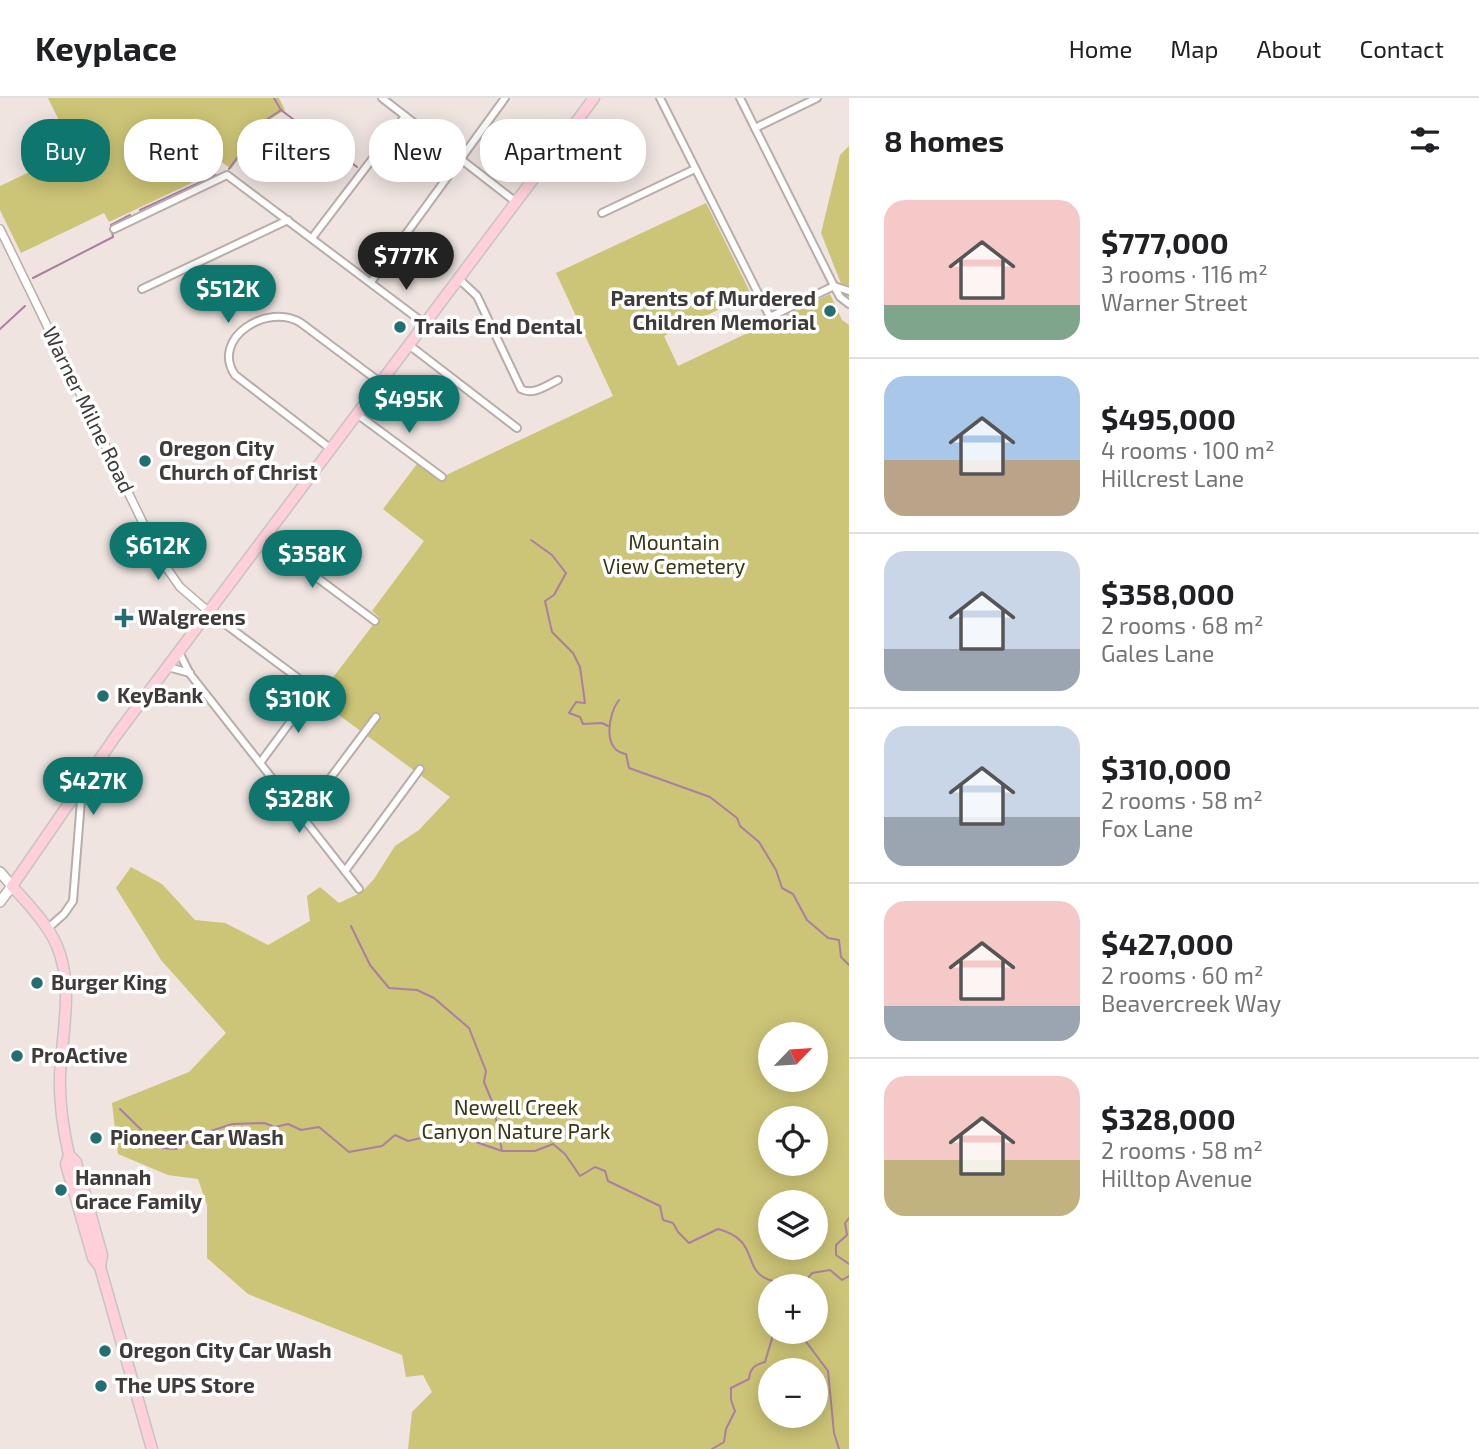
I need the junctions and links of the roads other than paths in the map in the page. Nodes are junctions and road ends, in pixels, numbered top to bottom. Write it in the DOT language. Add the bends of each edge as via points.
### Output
graph roads {
  1 [pos="382,98"];
  2 [pos="505,98"];
  3 [pos="594,98"];
  4 [pos="660,98"];
  5 [pos="740,98"];
  6 [pos="817,98"];
  7 [pos="405,116"];
  8 [pos="409,119"];
  9 [pos="755,128"];
  10 [pos="466,150"];
  11 [pos="466,163"];
  12 [pos="695,169"];
  13 [pos="443,182"];
  14 [pos="516,202"];
  15 [pos="602,213"];
  16 [pos="288,220"];
  17 [pos="0,229"];
  18 [pos="114,229"];
  19 [pos="312,238"];
  20 [pos="458,279"];
  21 [pos="371,282"];
  22 [pos="834,286"];
  23 [pos="142,289"];
  24 [pos="849,292"];
  25 [pos="849,304"];
  26 [pos="425,324"];
  27 [pos="409,345"];
  28 [pos="558,380"];
  29 [pos="381,383"];
  30 [pos="357,414"];
  31 [pos="517,428"];
  32 [pos="331,449"];
  33 [pos="442,477"];
  34 [pos="264,538"];
  35 [pos="209,612"];
  36 [pos="375,621"];
  37 [pos="179,652"];
  38 [pos="168,667"];
  39 [pos="190,674"];
  40 [pos="376,717"];
  41 [pos="260,763"];
  42 [pos="421,769"];
  43 [pos="82,784"];
  44 [pos="302,816"];
  45 [pos="345,871"];
  46 [pos="0,872"];
  47 [pos="12,886"];
  48 [pos="359,889"];
  49 [pos="0,902"];
  50 [pos="47,929"];
  51 [pos="69,1155"];
  52 [pos="75,1194"];
  53 [pos="97,1236"];
  54 [pos="100,1267"];
  55 [pos="152,1449"];
  1 -- 7 [label="street"];
  2 -- 10 [label="street"];
  3 -- 14 [label="main road"];
  4 -- 12 [label="street"];
  5 -- 9 [label="street"];
  6 -- 9 [label="street"];
  7 -- 8 [label="street"];
  7 -- 19 [label="street"];
  9 -- 22 [label="street"];
  11 -- 14 [label="street"];
  12 -- 15 [label="street"];
  12 -- 22 [label="street" via="769,317"];
  13 -- 21 [label="street"];
  14 -- 20 [label="main road"];
  16 -- 18 [label="street" via="227,175"];
  16 -- 19 [label="street"];
  16 -- 23 [label="street"];
  17 -- 35 [label="street, Warner Milne Road" via="160,560 180,587"];
  19 -- 21 [label="street"];
  20 -- 26 [label="main road"];
  20 -- 28 [label="street" via="477,296 521,389 533,392"];
  21 -- 26 [label="street"];
  22 -- 24 [label="street"];
  22 -- 25 [label="street"];
  26 -- 27 [label="main road"];
  27 -- 29 [label="main road"];
  27 -- 31 [label="street"];
  29 -- 30 [label="main road"];
  29 -- 32 [label="street" via="289,317 263,318 236,337 228,358 235,375"];
  30 -- 32 [label="main road"];
  30 -- 33 [label="street"];
  32 -- 34 [label="main road"];
  34 -- 35 [label="main road"];
  34 -- 36 [label="street"];
  35 -- 37 [label="main road"];
  35 -- 41 [label="street, Warner Milne Road" via="314,690"];
  37 -- 38 [label="main road"];
  37 -- 39 [label="street"];
  38 -- 39 [label="street"];
  38 -- 43 [label="main road"];
  39 -- 41 [label="street"];
  40 -- 44 [label="street"];
  41 -- 44 [label="street"];
  42 -- 45 [label="street"];
  43 -- 47 [label="main road"];
  43 -- 50 [label="street" via="72,904"];
  44 -- 45 [label="street"];
  45 -- 48 [label="street"];
  46 -- 47 [label="main road"];
  47 -- 49 [label="main road"];
  47 -- 50 [label="main road"];
  50 -- 51 [label="main road" via="65,974 60,1090"];
  51 -- 52 [label="main road" via="66,1164"];
  51 -- 53 [label="main road" via="76,1162"];
  52 -- 53 [label="main road" via="90,1232"];
  52 -- 54 [label="main road" via="93,1258"];
  53 -- 54 [label="main road"];
  54 -- 55 [label="main road"];
}
